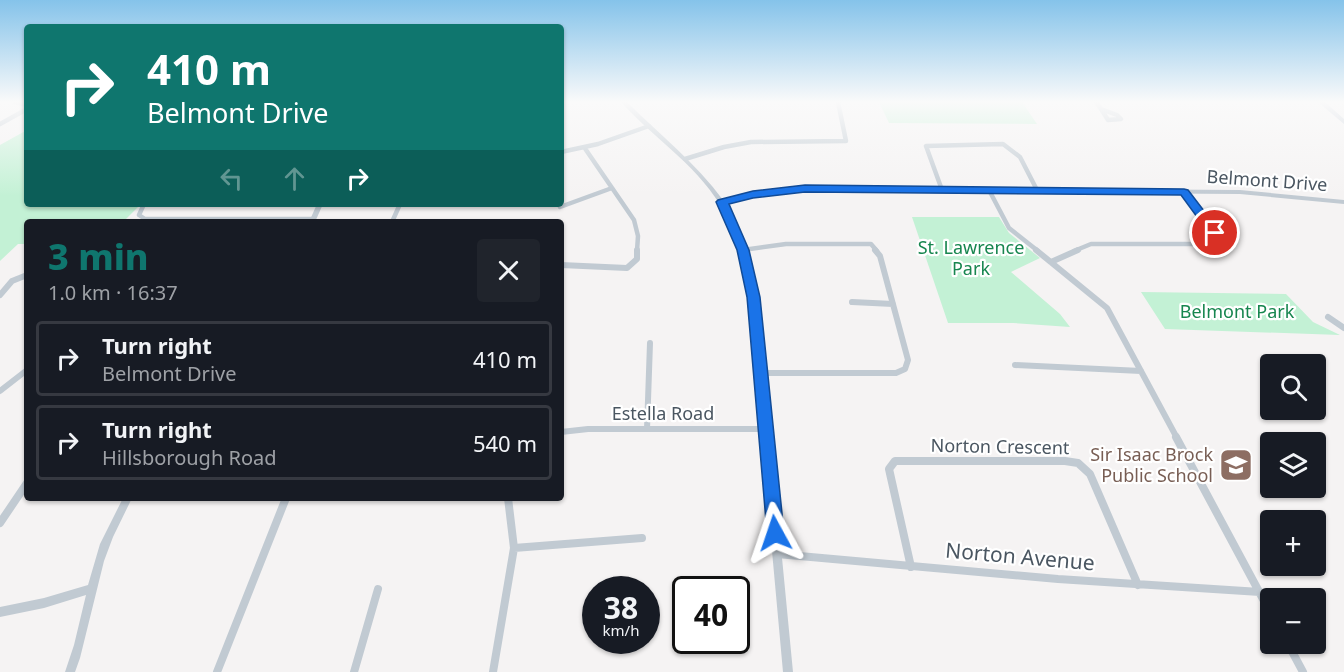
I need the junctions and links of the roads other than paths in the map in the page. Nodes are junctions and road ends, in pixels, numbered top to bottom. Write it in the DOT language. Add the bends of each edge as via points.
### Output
graph roads {
  1 [pos="626,133"];
  2 [pos="657,133"];
  3 [pos="846,133"];
  4 [pos="584,147"];
  5 [pos="564,152"];
  6 [pos="685,159"];
  7 [pos="612,188"];
  8 [pos="942,190"];
  9 [pos="989,190"];
  10 [pos="1037,190"];
  11 [pos="1184,192"];
  12 [pos="722,202"];
  13 [pos="1344,202"];
  14 [pos="564,206"];
  15 [pos="143,207"];
  16 [pos="145,219"];
  17 [pos="743,250"];
  18 [pos="1051,262"];
  19 [pos="564,265"];
  20 [pos="24,276"];
  21 [pos="0,295"];
  22 [pos="852,302"];
  23 [pos="893,304"];
  24 [pos="1328,317"];
  25 [pos="1344,328"];
  26 [pos="650,343"];
  27 [pos="1015,365"];
  28 [pos="1141,371"];
  29 [pos="24,372"];
  30 [pos="760,373"];
  31 [pos="0,391"];
  32 [pos="647,429"];
  33 [pos="766,429"];
  34 [pos="564,432"];
  35 [pos="24,487"];
  36 [pos="126,501"];
  37 [pos="285,501"];
  38 [pos="508,501"];
  39 [pos="0,523"];
  40 [pos="642,537"];
  41 [pos="514,548"];
  42 [pos="777,554"];
  43 [pos="911,567"];
  44 [pos="1138,585"];
  45 [pos="93,588"];
  46 [pos="378,590"];
  47 [pos="1260,592"];
  48 [pos="0,612"];
  49 [pos="1293,654"];
  50 [pos="70,672"];
  51 [pos="217,672"];
  52 [pos="354,672"];
  53 [pos="494,672"];
  54 [pos="788,672"];
  55 [pos="1303,672"];
  1 -- 4 [label="street"];
  2 -- 6 [label="street"];
  3 -- 6 [label="street" via="846,141 751,142"];
  4 -- 5 [label="street"];
  4 -- 7 [label="street"];
  6 -- 12 [label="street"];
  7 -- 14 [label="street"];
  7 -- 19 [label="street" via="634,220 639,236 637,259 627,268"];
  8 -- 9 [label="street, Belmont Drive"];
  8 -- 10 [label="street" via="926,146 1011,147"];
  8 -- 12 [label="street, Belmont Drive" via="795,189"];
  9 -- 10 [label="street, Belmont Drive"];
  9 -- 18 [label="street" via="1009,228"];
  10 -- 11 [label="street, Belmont Drive"];
  11 -- 13 [label="street, Belmont Drive" via="1262,193"];
  11 -- 18 [label="street" via="1219,240 1208,244 1091,244"];
  12 -- 17 [label="street"];
  15 -- 16 [label="street" via="139,215"];
  17 -- 23 [label="street" via="807,243 871,244 880,256"];
  17 -- 30 [label="street" via="753,297"];
  18 -- 28 [label="street" via="1107,308"];
  20 -- 21 [label="street" via="12,281"];
  22 -- 23 [label="street"];
  23 -- 30 [label="street" via="908,360 905,369 896,373"];
  24 -- 25 [label="street"];
  26 -- 32 [label="street"];
  27 -- 28 [label="street"];
  28 -- 47 [label="street"];
  29 -- 31 [label="street"];
  30 -- 33 [label="street"];
  32 -- 33 [label="street, Estella Road"];
  32 -- 34 [label="street, Estella Road"];
  33 -- 42 [label="street"];
  35 -- 39 [label="street"];
  36 -- 45 [label="street" via="112,526"];
  37 -- 51 [label="street"];
  38 -- 41 [label="street"];
  40 -- 41 [label="street"];
  41 -- 53 [label="street"];
  42 -- 43 [label="street, Norton Avenue"];
  42 -- 54 [label="street"];
  43 -- 44 [label="street, Norton Avenue"];
  43 -- 44 [label="street, Norton Crescent" via="890,476 889,469 895,461 1065,461 1078,463 1090,474"];
  44 -- 47 [label="street, Norton Avenue"];
  45 -- 48 [label="street"];
  45 -- 50 [label="street"];
  46 -- 52 [label="street"];
  49 -- 55 [label="street"];
}
